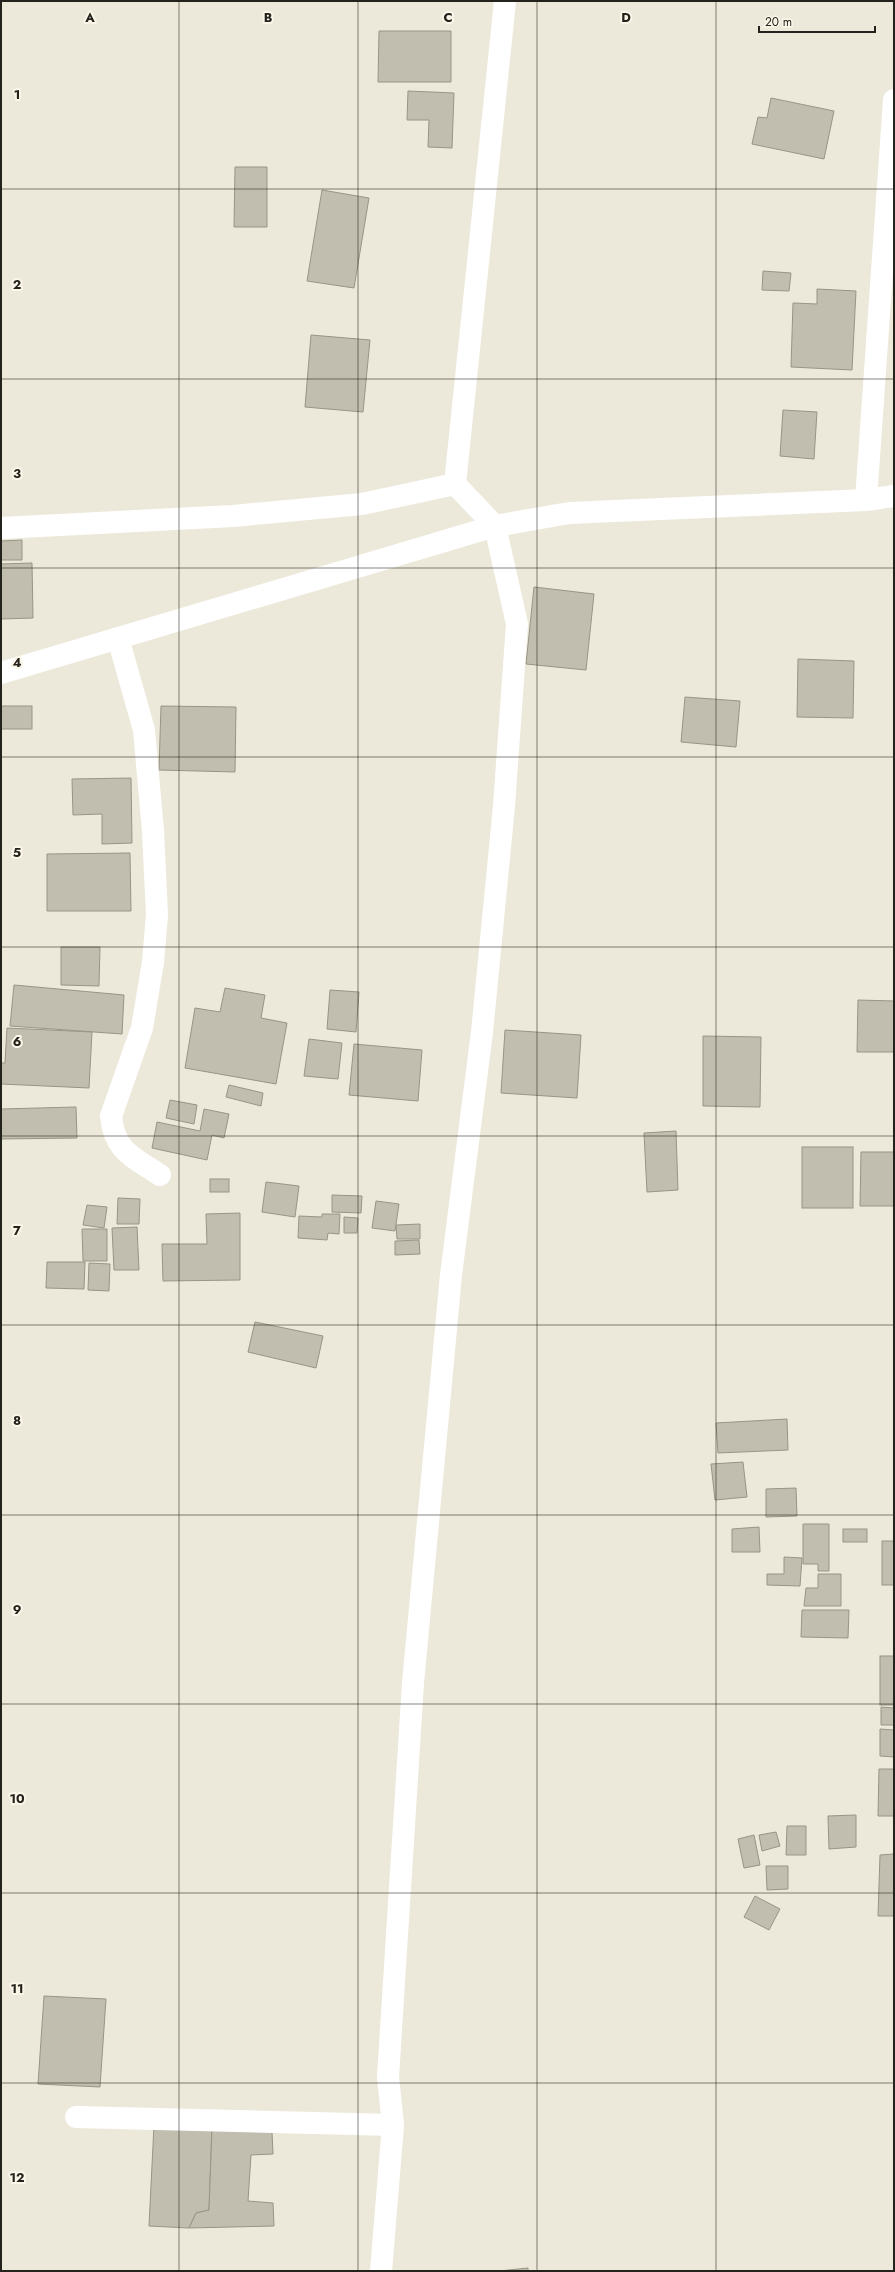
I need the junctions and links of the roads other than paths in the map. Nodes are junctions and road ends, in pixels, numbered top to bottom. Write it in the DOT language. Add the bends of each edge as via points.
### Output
graph roads {
  1 [pos="505,1"];
  2 [pos="894,100"];
  3 [pos="455,484"];
  4 [pos="894,496"];
  5 [pos="866,500"];
  6 [pos="495,526"];
  7 [pos="1,528"];
  8 [pos="118,638"];
  9 [pos="1,673"];
  10 [pos="160,1175"];
  11 [pos="76,2117"];
  12 [pos="394,2125"];
  13 [pos="381,2271"];
  1 -- 3 [label="street"];
  2 -- 5 [label="street"];
  3 -- 6 [label="street"];
  3 -- 7 [label="street" via="362,504 233,516"];
  4 -- 5 [label="street"];
  5 -- 6 [label="street" via="569,513"];
  6 -- 8 [label="street"];
  6 -- 12 [label="street" via="517,624 504,806 485,1001 451,1275 413,1683 388,2077"];
  8 -- 9 [label="street"];
  8 -- 10 [label="street" via="144,730 157,914 153,962 142,1028 111,1116 113,1130 123,1150"];
  11 -- 12 [label="street"];
  12 -- 13 [label="street"];
}
